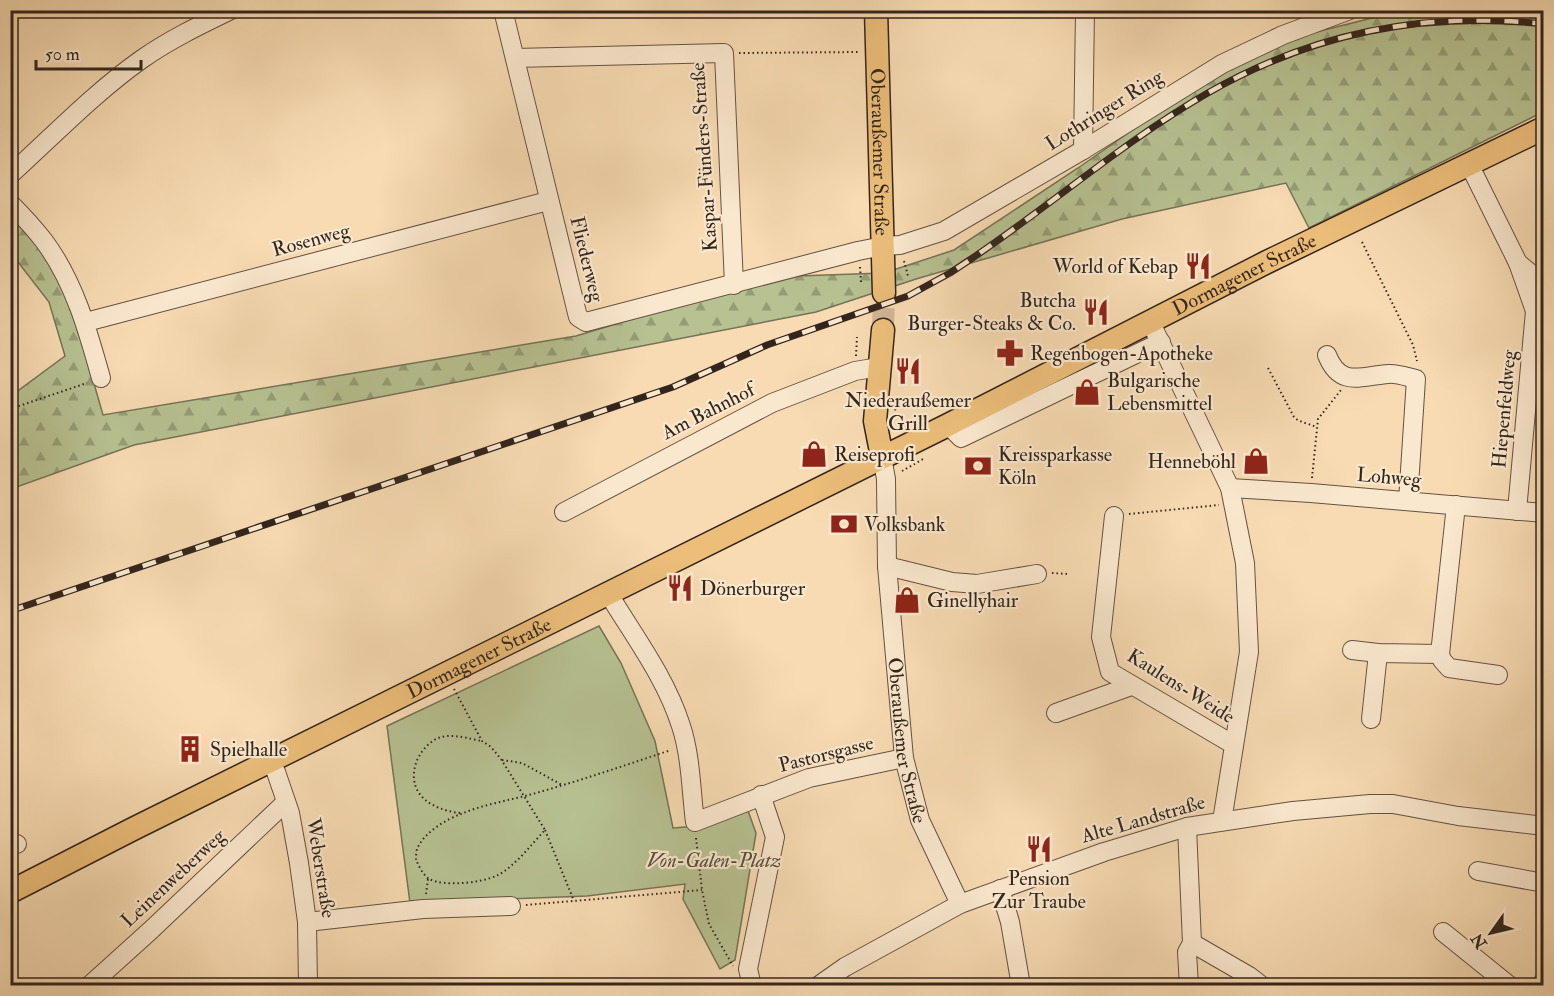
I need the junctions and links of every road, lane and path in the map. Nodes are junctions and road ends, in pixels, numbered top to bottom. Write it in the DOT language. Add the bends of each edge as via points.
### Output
graph roads {
  1 [pos="231,10"];
  2 [pos="503,10"];
  3 [pos="876,10"];
  4 [pos="1085,10"];
  5 [pos="1350,10"];
  6 [pos="877,52"];
  7 [pos="724,53"];
  8 [pos="515,58"];
  9 [pos="1544,128"];
  10 [pos="1083,150"];
  11 [pos="1469,164"];
  12 [pos="10,175"];
  13 [pos="548,201"];
  14 [pos="10,203"];
  15 [pos="1362,242"];
  16 [pos="883,246"];
  17 [pos="1518,263"];
  18 [pos="1540,278"];
  19 [pos="734,285"];
  20 [pos="884,293"];
  21 [pos="1539,304"];
  22 [pos="1150,321"];
  23 [pos="86,322"];
  24 [pos="883,330"];
  25 [pos="1161,342"];
  26 [pos="1327,356"];
  27 [pos="879,367"];
  28 [pos="1269,368"];
  29 [pos="101,378"];
  30 [pos="1353,378"];
  31 [pos="1416,379"];
  32 [pos="10,409"];
  33 [pos="948,425"];
  34 [pos="1316,427"];
  35 [pos="882,457"];
  36 [pos="1311,493"];
  37 [pos="1232,497"];
  38 [pos="1408,501"];
  39 [pos="1455,505"];
  40 [pos="1517,511"];
  41 [pos="564,512"];
  42 [pos="1544,513"];
  43 [pos="1114,516"];
  44 [pos="887,566"];
  45 [pos="1037,574"];
  46 [pos="608,593"];
  47 [pos="1352,650"];
  48 [pos="1378,653"];
  49 [pos="1440,654"];
  50 [pos="446,674"];
  51 [pos="1497,675"];
  52 [pos="1131,686"];
  53 [pos="1056,713"];
  54 [pos="1371,719"];
  55 [pos="482,741"];
  56 [pos="1234,745"];
  57 [pos="686,746"];
  58 [pos="904,758"];
  59 [pos="501,759"];
  60 [pos="270,761"];
  61 [pos="562,785"];
  62 [pos="761,795"];
  63 [pos="523,796"];
  64 [pos="286,802"];
  65 [pos="461,813"];
  66 [pos="1222,820"];
  67 [pos="695,822"];
  68 [pos="1544,826"];
  69 [pos="1187,827"];
  70 [pos="545,830"];
  71 [pos="1478,871"];
  72 [pos="1544,883"];
  73 [pos="1000,889"];
  74 [pos="702,890"];
  75 [pos="10,892"];
  76 [pos="574,901"];
  77 [pos="960,904"];
  78 [pos="511,906"];
  79 [pos="307,922"];
  80 [pos="1443,932"];
  81 [pos="1191,943"];
  82 [pos="746,976"];
  83 [pos="1544,981"];
  84 [pos="89,986"];
  85 [pos="308,986"];
  86 [pos="818,986"];
  87 [pos="1021,986"];
  88 [pos="1189,986"];
  89 [pos="1262,986"];
  90 [pos="1510,986"];
  91 [pos="1540,986"];
  1 -- 12 [label="street" via="143,59 103,89"];
  2 -- 8 [label="street, Fliederweg"];
  3 -- 6 [label="main road, Oberaußemer Straße"];
  4 -- 10 [label="street"];
  5 -- 10 [label="street, Lothringer Ring" via="1283,35 1222,64"];
  6 -- 7 [label="path"];
  6 -- 16 [label="main road, Oberaußemer Straße"];
  7 -- 8 [label="street, Kaspar-Fünders-Straße"];
  7 -- 19 [label="street, Kaspar-Fünders-Straße"];
  8 -- 13 [label="street, Fliederweg"];
  9 -- 11 [label="main road, Dormagener Straße"];
  10 -- 16 [label="street, Lothringer Ring" via="944,231 900,245"];
  11 -- 17 [label="street"];
  11 -- 22 [label="main road, Dormagener Straße"];
  13 -- 19 [label="street, Fliederweg" via="578,316 586,322"];
  13 -- 23 [label="street, Rosenweg"];
  14 -- 23 [label="street" via="45,243"];
  15 -- 31 [label="path" via="1413,345"];
  16 -- 19 [label="street, Fliederweg"];
  16 -- 20 [label="main road, Oberaußemer Straße"];
  17 -- 18 [label="street"];
  17 -- 21 [label="street"];
  21 -- 40 [label="street, Hiepenfeldweg"];
  22 -- 25 [label="street"];
  22 -- 33 [label="main road, Dormagener Straße"];
  23 -- 29 [label="street"];
  24 -- 27 [label="main road, Oberaußemer Straße"];
  25 -- 33 [label="street, Dormagener Straße" via="961,438"];
  25 -- 37 [label="street"];
  26 -- 30 [label="street" via="1339,373"];
  27 -- 35 [label="main road, Oberaußemer Straße" via="875,421"];
  27 -- 41 [label="street, Am Bahnhof" via="855,371 772,403"];
  28 -- 34 [label="path" via="1294,417"];
  29 -- 32 [label="path"];
  30 -- 31 [label="street" via="1398,374"];
  30 -- 34 [label="path" via="1323,410"];
  31 -- 38 [label="street"];
  33 -- 35 [label="main road, Dormagener Straße"];
  34 -- 36 [label="path"];
  35 -- 44 [label="street, Oberaußemer Straße"];
  35 -- 46 [label="main road, Dormagener Straße"];
  36 -- 37 [label="street, Lohweg"];
  36 -- 38 [label="street, Lohweg"];
  37 -- 43 [label="path"];
  37 -- 56 [label="street" via="1245,563 1249,652"];
  38 -- 39 [label="street, Lohweg"];
  39 -- 40 [label="street, Lohweg"];
  39 -- 49 [label="street"];
  40 -- 42 [label="street, Lohweg"];
  43 -- 52 [label="street, Kaulens-Weide" via="1098,590 1101,637 1110,672"];
  44 -- 45 [label="street" via="977,584"];
  44 -- 58 [label="street, Oberaußemer Straße"];
  46 -- 50 [label="main road, Dormagener Straße"];
  46 -- 57 [label="street" via="670,698"];
  47 -- 48 [label="street"];
  48 -- 49 [label="street"];
  48 -- 54 [label="street"];
  49 -- 51 [label="street" via="1449,668"];
  50 -- 55 [label="path"];
  50 -- 60 [label="main road, Dormagener Straße"];
  52 -- 53 [label="street"];
  52 -- 56 [label="street, Kaulens-Weide"];
  55 -- 59 [label="path"];
  55 -- 65 [label="path" via="453,736 437,739 419,754 412,776 416,791 426,801 445,811"];
  56 -- 66 [label="street"];
  57 -- 61 [label="path"];
  57 -- 67 [label="street"];
  58 -- 62 [label="street, Pastorsgasse" via="809,778"];
  58 -- 77 [label="street, Oberaußemer Straße" via="922,823"];
  59 -- 61 [label="path" via="522,763"];
  59 -- 63 [label="path"];
  60 -- 64 [label="street, Weberstraße"];
  60 -- 75 [label="main road, Dormagener Straße"];
  61 -- 63 [label="path"];
  62 -- 67 [label="street, Pastorsgasse"];
  62 -- 82 [label="street, Pastorsgasse" via="775,837"];
  63 -- 65 [label="path"];
  63 -- 70 [label="path"];
  64 -- 79 [label="street, Weberstraße"];
  64 -- 84 [label="street, Leinenweberweg"];
  65 -- 70 [label="path" via="427,836 418,847 416,860 428,878 468,883 498,875"];
  66 -- 68 [label="street, Alte Landstraße" via="1393,804"];
  66 -- 69 [label="street, Alte Landstraße"];
  67 -- 74 [label="path"];
  69 -- 73 [label="street, Alte Landstraße" via="1096,848"];
  69 -- 81 [label="street"];
  70 -- 76 [label="path"];
  71 -- 72 [label="street"];
  73 -- 77 [label="street, Alte Landstraße"];
  73 -- 87 [label="street"];
  74 -- 76 [label="path"];
  74 -- 82 [label="path" via="709,924"];
  76 -- 78 [label="path"];
  77 -- 86 [label="street, Alte Landstraße"];
  78 -- 79 [label="street" via="423,909"];
  79 -- 85 [label="street, Weberstraße"];
  80 -- 90 [label="street"];
  81 -- 88 [label="street" via="1187,952"];
  81 -- 89 [label="street"];
  83 -- 91 [label="street"];
}
